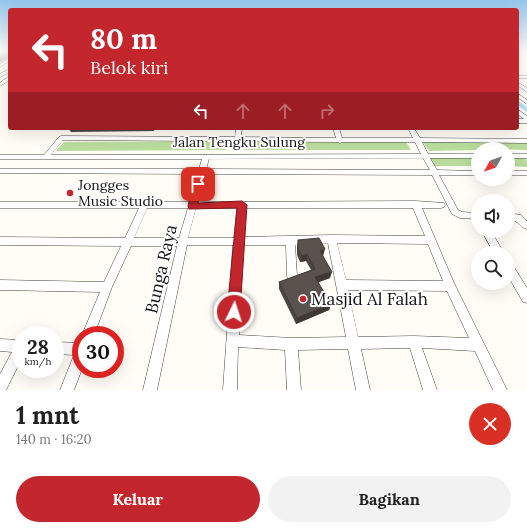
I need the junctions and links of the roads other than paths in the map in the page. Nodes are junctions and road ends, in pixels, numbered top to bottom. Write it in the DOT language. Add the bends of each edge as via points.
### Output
graph roads {
  1 [pos="519,112"];
  2 [pos="527,120"];
  3 [pos="239,130"];
  4 [pos="337,130"];
  5 [pos="412,130"];
  6 [pos="238,140"];
  7 [pos="418,140"];
  8 [pos="340,141"];
  9 [pos="527,141"];
  10 [pos="426,155"];
  11 [pos="206,156"];
  12 [pos="471,156"];
  13 [pos="515,156"];
  14 [pos="527,156"];
  15 [pos="0,157"];
  16 [pos="12,157"];
  17 [pos="46,157"];
  18 [pos="0,168"];
  19 [pos="0,171"];
  20 [pos="200,172"];
  21 [pos="435,173"];
  22 [pos="471,173"];
  23 [pos="515,173"];
  24 [pos="527,173"];
  25 [pos="416,204"];
  26 [pos="242,205"];
  27 [pos="441,205"];
  28 [pos="0,206"];
  29 [pos="144,206"];
  30 [pos="192,206"];
  31 [pos="471,216"];
  32 [pos="515,217"];
  33 [pos="527,226"];
  34 [pos="332,239"];
  35 [pos="432,240"];
  36 [pos="0,241"];
  37 [pos="183,241"];
  38 [pos="238,241"];
  39 [pos="290,241"];
  40 [pos="128,242"];
  41 [pos="292,276"];
  42 [pos="515,278"];
  43 [pos="342,284"];
  44 [pos="0,285"];
  45 [pos="450,286"];
  46 [pos="108,287"];
  47 [pos="527,298"];
  48 [pos="92,326"];
  49 [pos="232,341"];
  50 [pos="354,342"];
  51 [pos="414,342"];
  52 [pos="290,344"];
  53 [pos="0,345"];
  54 [pos="479,345"];
  55 [pos="12,346"];
  56 [pos="12,364"];
  57 [pos="72,377"];
  58 [pos="0,387"];
  59 [pos="67,390"];
  60 [pos="150,390"];
  61 [pos="230,390"];
  62 [pos="294,390"];
  63 [pos="364,390"];
  64 [pos="430,390"];
  65 [pos="500,390"];
  1 -- 2 [label="street"];
  3 -- 6 [label="street"];
  4 -- 8 [label="street"];
  5 -- 7 [label="street"];
  6 -- 8 [label="street"];
  6 -- 17 [label="street" via="61,138"];
  7 -- 8 [label="street"];
  7 -- 9 [label="street"];
  7 -- 10 [label="street"];
  10 -- 11 [label="street, Jalan Tengku Sulung"];
  10 -- 12 [label="street, Jalan Tengku Sulung"];
  10 -- 21 [label="street"];
  11 -- 17 [label="street, Jalan Tengku Sulung"];
  11 -- 20 [label="street, Bunga Raya"];
  13 -- 14 [label="street"];
  15 -- 16 [label="street, Jalan Tengku Sulung"];
  16 -- 17 [label="street, Jalan Tengku Sulung"];
  16 -- 18 [label="street"];
  19 -- 20 [label="street"];
  20 -- 21 [label="street"];
  20 -- 30 [label="street, Bunga Raya"];
  21 -- 22 [label="street"];
  21 -- 31 [label="street" via="455,212"];
  23 -- 24 [label="street"];
  25 -- 26 [label="street"];
  25 -- 27 [label="street"];
  25 -- 35 [label="street"];
  26 -- 30 [label="street"];
  26 -- 38 [label="street"];
  28 -- 29 [label="street"];
  29 -- 30 [label="street"];
  29 -- 40 [label="street"];
  30 -- 37 [label="street, Bunga Raya"];
  32 -- 33 [label="street"];
  34 -- 35 [label="street"];
  34 -- 39 [label="street"];
  34 -- 43 [label="street"];
  35 -- 45 [label="street"];
  36 -- 40 [label="street"];
  37 -- 38 [label="street"];
  37 -- 40 [label="street"];
  37 -- 60 [label="street, Bunga Raya"];
  38 -- 39 [label="street"];
  38 -- 49 [label="street"];
  39 -- 41 [label="street"];
  40 -- 46 [label="street"];
  42 -- 47 [label="street"];
  43 -- 45 [label="street"];
  43 -- 50 [label="street"];
  44 -- 46 [label="street"];
  45 -- 54 [label="street"];
  46 -- 48 [label="street"];
  49 -- 52 [label="street"];
  49 -- 61 [label="street"];
  50 -- 51 [label="street"];
  50 -- 52 [label="street"];
  50 -- 63 [label="street"];
  51 -- 54 [label="street"];
  51 -- 64 [label="street"];
  52 -- 62 [label="street"];
  53 -- 55 [label="street"];
  54 -- 65 [label="street"];
  56 -- 58 [label="street"];
  57 -- 59 [label="street"];
}
